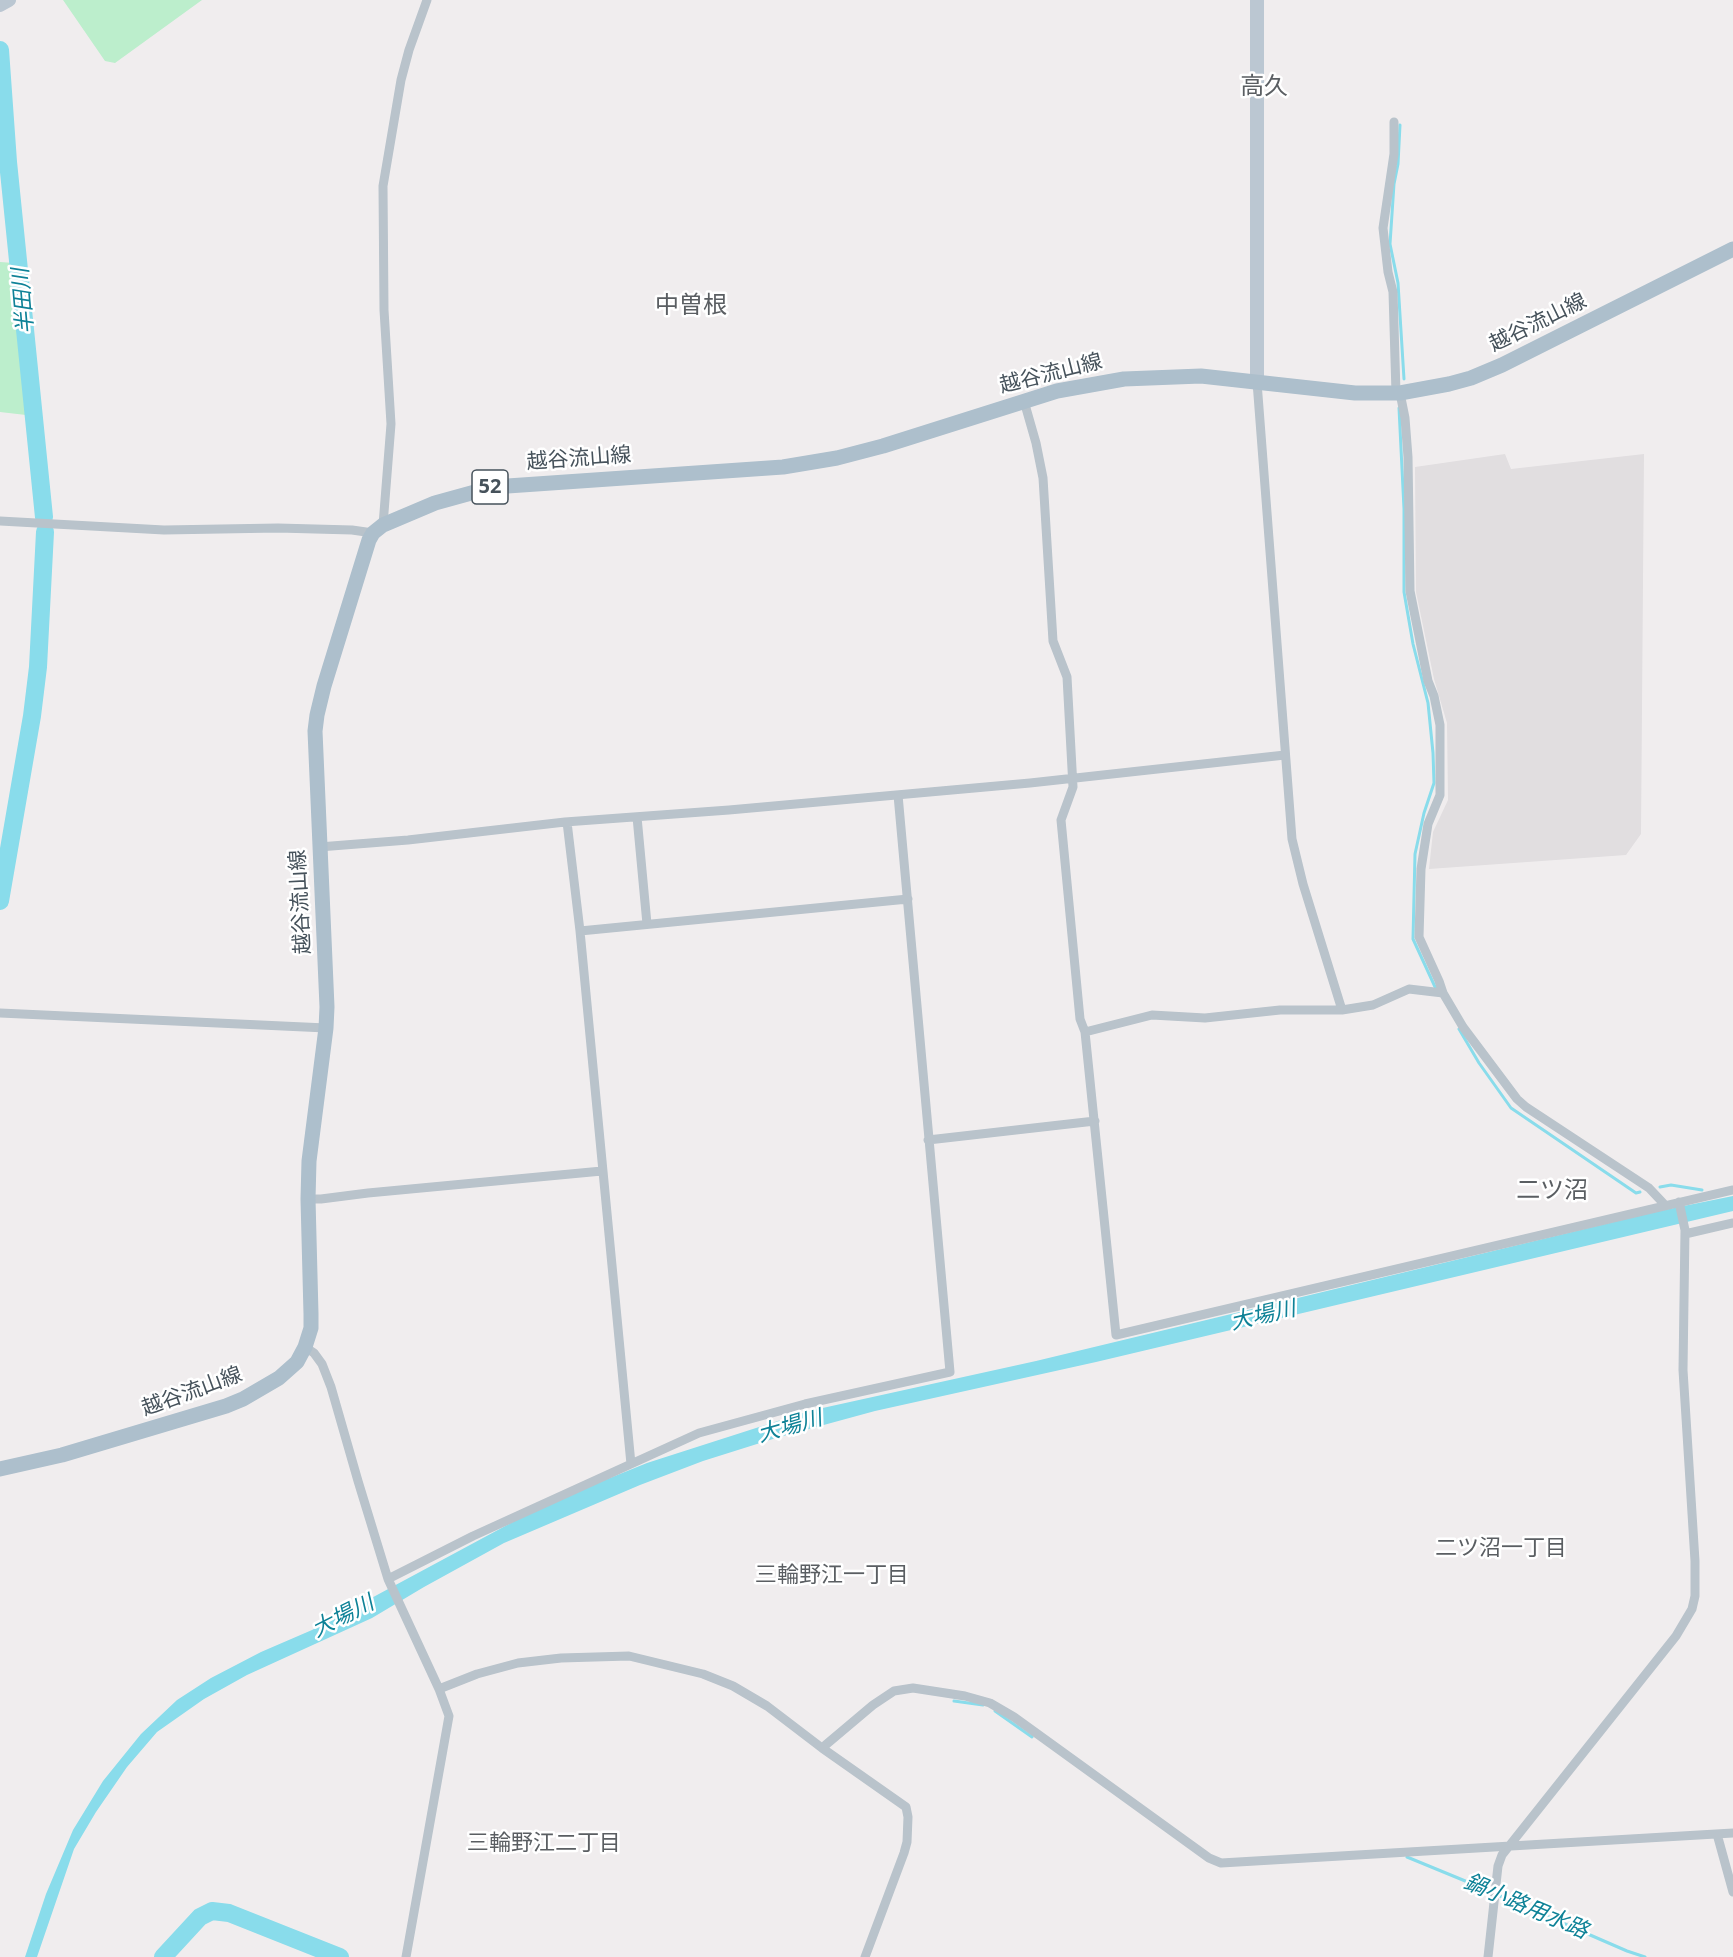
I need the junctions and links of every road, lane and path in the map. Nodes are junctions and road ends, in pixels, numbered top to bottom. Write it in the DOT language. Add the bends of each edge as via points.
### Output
graph roads {
  1 [pos="9,0"];
  2 [pos="427,0"];
  3 [pos="1257,0"];
  4 [pos="0,5"];
  5 [pos="1394,122"];
  6 [pos="1733,249"];
  7 [pos="1257,382"];
  8 [pos="1398,393"];
  9 [pos="1024,400"];
  10 [pos="0,521"];
  11 [pos="378,529"];
  12 [pos="1285,755"];
  13 [pos="1073,777"];
  14 [pos="898,795"];
  15 [pos="637,817"];
  16 [pos="567,822"];
  17 [pos="319,847"];
  18 [pos="908,899"];
  19 [pos="646,924"];
  20 [pos="580,931"];
  21 [pos="1442,993"];
  22 [pos="1342,1010"];
  23 [pos="0,1013"];
  24 [pos="326,1028"];
  25 [pos="1085,1032"];
  26 [pos="1095,1121"];
  27 [pos="928,1140"];
  28 [pos="602,1171"];
  29 [pos="1733,1190"];
  30 [pos="308,1199"];
  31 [pos="1679,1204"];
  32 [pos="1665,1205"];
  33 [pos="1733,1223"];
  34 [pos="1685,1232"];
  35 [pos="305,1347"];
  36 [pos="631,1464"];
  37 [pos="0,1469"];
  38 [pos="390,1582"];
  39 [pos="439,1689"];
  40 [pos="822,1748"];
  41 [pos="1733,1833"];
  42 [pos="1717,1834"];
  43 [pos="1509,1846"];
  44 [pos="1733,1893"];
  45 [pos="406,1957"];
  46 [pos="865,1957"];
  47 [pos="1488,1957"];
  1 -- 4 [label="street"];
  2 -- 11 [label="street" via="401,80 383,186 384,310 391,424"];
  3 -- 7 [label="street"];
  5 -- 8 [label="street" via="1394,154 1383,228 1393,292"];
  6 -- 8 [label="main road, 越谷流山線 / 52" via="1485,373"];
  7 -- 8 [label="main road, 越谷流山線 / 52" via="1336,392"];
  7 -- 9 [label="main road, 越谷流山線 / 52" via="1191,376 1124,378"];
  7 -- 12 [label="street"];
  8 -- 21 [label="street" via="1405,418 1408,457 1410,591 1440,725 1440,795 1428,824 1420,869 1419,937"];
  9 -- 11 [label="main road, 越谷流山線 / 52" via="837,458 783,467 493,487 435,503"];
  9 -- 13 [label="street" via="1043,478 1053,641 1067,677"];
  10 -- 11 [label="street" via="164,530"];
  11 -- 17 [label="main road, 越谷流山線" via="366,551 316,715"];
  12 -- 13 [label="street"];
  12 -- 22 [label="street" via="1292,839"];
  13 -- 14 [label="street"];
  13 -- 25 [label="street" via="1061,820 1080,1019"];
  14 -- 15 [label="street"];
  14 -- 18 [label="street"];
  15 -- 16 [label="street"];
  15 -- 19 [label="street"];
  16 -- 17 [label="street"];
  16 -- 20 [label="street"];
  17 -- 24 [label="main road, 越谷流山線"];
  18 -- 19 [label="street"];
  18 -- 27 [label="street"];
  19 -- 20 [label="street"];
  20 -- 28 [label="street"];
  21 -- 22 [label="street" via="1409,989 1373,1005"];
  21 -- 32 [label="street" via="1517,1099 1648,1188"];
  22 -- 25 [label="street" via="1280,1010 1205,1018 1152,1015"];
  23 -- 24 [label="street"];
  24 -- 30 [label="main road, 越谷流山線" via="311,1139"];
  25 -- 26 [label="street"];
  26 -- 27 [label="street"];
  26 -- 32 [label="street" via="1116,1335"];
  27 -- 36 [label="street" via="950,1372 709,1430"];
  28 -- 30 [label="street"];
  28 -- 36 [label="street"];
  29 -- 31 [label="street"];
  30 -- 35 [label="main road, 越谷流山線" via="311,1328"];
  31 -- 32 [label="street"];
  31 -- 34 [label="street"];
  33 -- 34 [label="street"];
  34 -- 43 [label="street" via="1683,1370 1695,1561 1692,1609 1648,1673"];
  35 -- 37 [label="main road, 越谷流山線" via="297,1362 279,1378 226,1406 62,1455"];
  35 -- 38 [label="street" via="322,1364 332,1387"];
  36 -- 38 [label="street" via="473,1536"];
  38 -- 39 [label="street"];
  39 -- 40 [label="street" via="518,1663 628,1656 703,1674 733,1686 767,1706"];
  39 -- 45 [label="street" via="448,1716"];
  40 -- 43 [label="street" via="894,1691 913,1688 990,1703 1221,1863"];
  40 -- 46 [label="street" via="906,1807 904,1854"];
  41 -- 42 [label="street"];
  42 -- 43 [label="street"];
  42 -- 44 [label="street"];
  43 -- 47 [label="street" via="1498,1866"];
}
